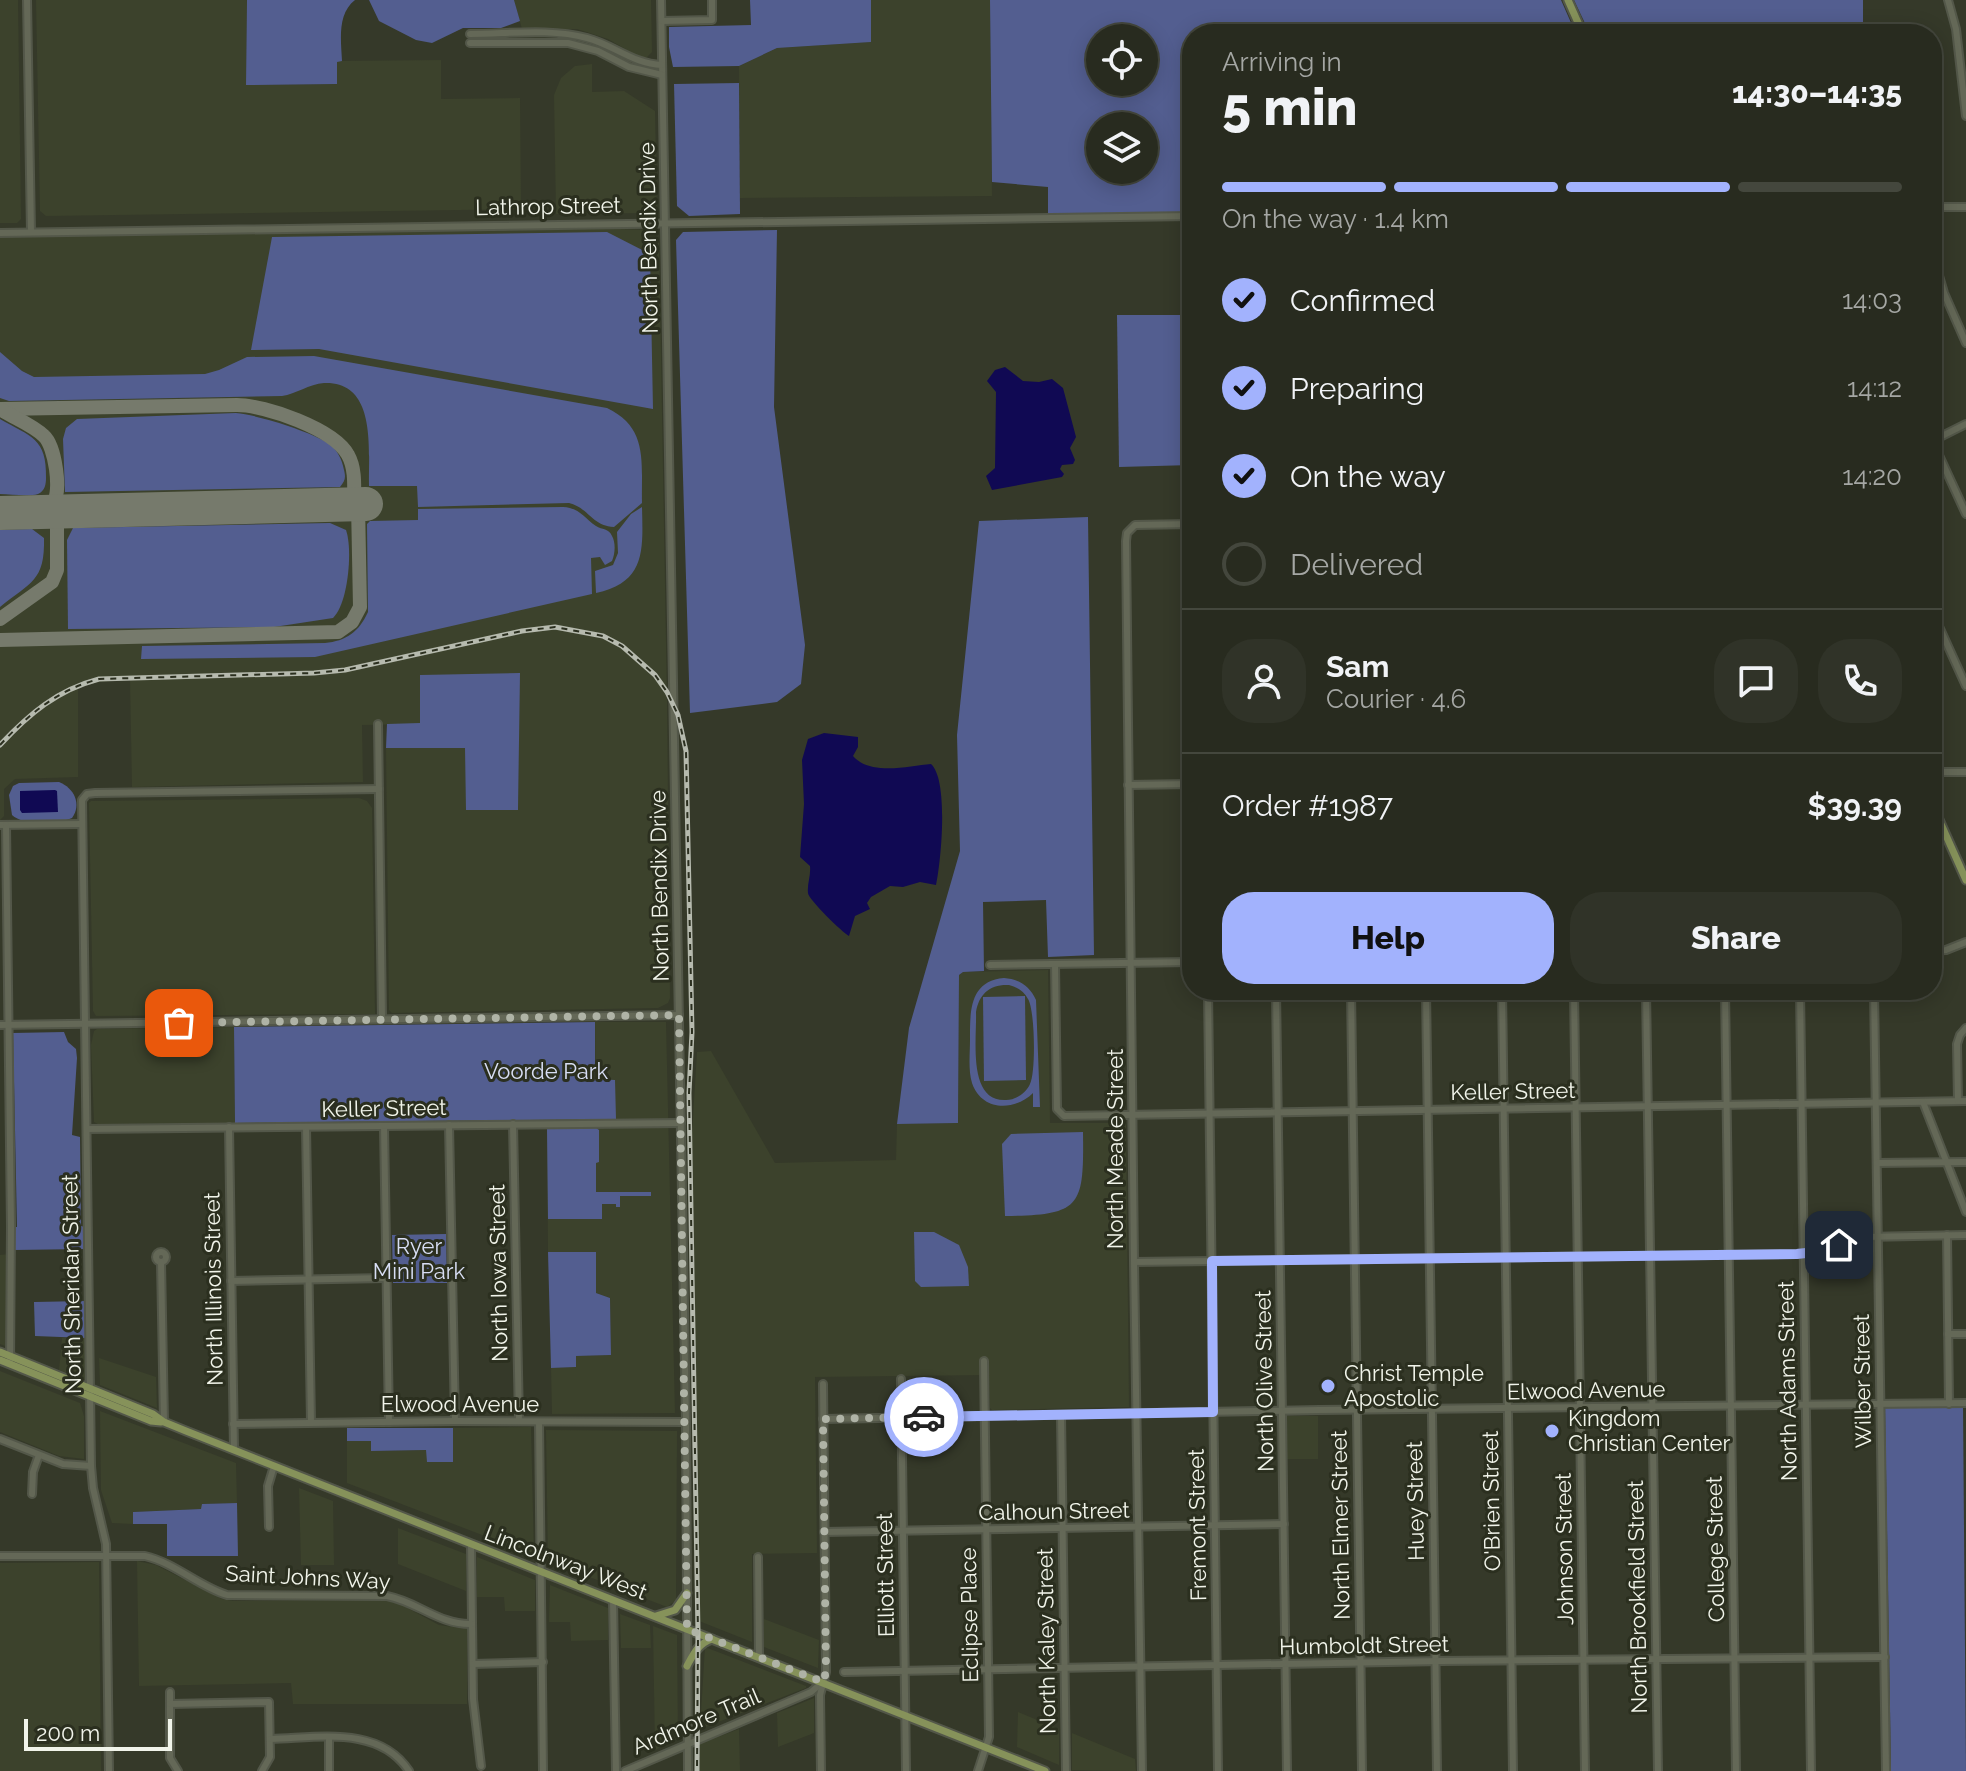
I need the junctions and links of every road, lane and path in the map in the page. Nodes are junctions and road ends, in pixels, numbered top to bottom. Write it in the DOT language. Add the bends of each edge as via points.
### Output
graph roads {
  1 [pos="27,0"];
  2 [pos="661,0"];
  3 [pos="712,0"];
  4 [pos="1568,0"];
  5 [pos="1948,0"];
  6 [pos="662,21"];
  7 [pos="1579,24"];
  8 [pos="470,34"];
  9 [pos="470,43"];
  10 [pos="662,65"];
  11 [pos="662,75"];
  12 [pos="1966,116"];
  13 [pos="1942,207"];
  14 [pos="1966,207"];
  15 [pos="1182,216"];
  16 [pos="666,223"];
  17 [pos="31,232"];
  18 [pos="0,233"];
  19 [pos="1942,286"];
  20 [pos="1966,343"];
  21 [pos="1966,424"];
  22 [pos="1942,436"];
  23 [pos="1942,462"];
  24 [pos="1966,514"];
  25 [pos="1182,524"];
  26 [pos="1942,633"];
  27 [pos="1966,686"];
  28 [pos="378,724"];
  29 [pos="1942,772"];
  30 [pos="1966,772"];
  31 [pos="1182,784"];
  32 [pos="1128,785"];
  33 [pos="379,789"];
  34 [pos="81,824"];
  35 [pos="3,825"];
  36 [pos="1942,826"];
  37 [pos="1966,880"];
  38 [pos="1966,942"];
  39 [pos="1942,950"];
  40 [pos="1182,962"];
  41 [pos="1131,963"];
  42 [pos="1055,964"];
  43 [pos="990,965"];
  44 [pos="1208,1000"];
  45 [pos="1276,1000"];
  46 [pos="1351,1000"];
  47 [pos="1426,1000"];
  48 [pos="1502,1000"];
  49 [pos="1574,1000"];
  50 [pos="1646,1000"];
  51 [pos="1725,1000"];
  52 [pos="1800,1000"];
  53 [pos="1874,1000"];
  54 [pos="679,1015"];
  55 [pos="382,1019"];
  56 [pos="86,1024"];
  57 [pos="0,1025"];
  58 [pos="10,1025"];
  59 [pos="1966,1028"];
  60 [pos="1958,1101"];
  61 [pos="1966,1101"];
  62 [pos="1923,1102"];
  63 [pos="1876,1103"];
  64 [pos="1801,1105"];
  65 [pos="1727,1106"];
  66 [pos="1648,1107"];
  67 [pos="1576,1108"];
  68 [pos="1428,1110"];
  69 [pos="1503,1110"];
  70 [pos="1352,1112"];
  71 [pos="1278,1113"];
  72 [pos="1209,1115"];
  73 [pos="1133,1116"];
  74 [pos="681,1123"];
  75 [pos="513,1124"];
  76 [pos="449,1125"];
  77 [pos="384,1126"];
  78 [pos="229,1127"];
  79 [pos="306,1127"];
  80 [pos="87,1129"];
  81 [pos="1947,1162"];
  82 [pos="1966,1162"];
  83 [pos="1877,1163"];
  84 [pos="1966,1212"];
  85 [pos="1947,1235"];
  86 [pos="1966,1235"];
  87 [pos="1877,1236"];
  88 [pos="1729,1254"];
  89 [pos="1803,1254"];
  90 [pos="1650,1255"];
  91 [pos="1505,1256"];
  92 [pos="1578,1256"];
  93 [pos="1430,1257"];
  94 [pos="1354,1258"];
  95 [pos="1280,1259"];
  96 [pos="1212,1261"];
  97 [pos="161,1262"];
  98 [pos="1134,1262"];
  99 [pos="386,1278"];
  100 [pos="309,1280"];
  101 [pos="231,1281"];
  102 [pos="1948,1334"];
  103 [pos="1966,1334"];
  104 [pos="0,1352"];
  105 [pos="0,1360"];
  106 [pos="10,1360"];
  107 [pos="984,1361"];
  108 [pos="901,1379"];
  109 [pos="823,1384"];
  110 [pos="91,1393"];
  111 [pos="1966,1403"];
  112 [pos="1879,1404"];
  113 [pos="1949,1404"];
  114 [pos="1805,1405"];
  115 [pos="1731,1406"];
  116 [pos="1652,1407"];
  117 [pos="1579,1408"];
  118 [pos="1432,1409"];
  119 [pos="1507,1409"];
  120 [pos="1282,1410"];
  121 [pos="1357,1410"];
  122 [pos="1213,1412"];
  123 [pos="1137,1414"];
  124 [pos="1061,1415"];
  125 [pos="984,1416"];
  126 [pos="901,1418"];
  127 [pos="823,1419"];
  128 [pos="455,1421"];
  129 [pos="519,1421"];
  130 [pos="164,1422"];
  131 [pos="311,1422"];
  132 [pos="389,1422"];
  133 [pos="539,1422"];
  134 [pos="686,1422"];
  135 [pos="233,1424"];
  136 [pos="0,1439"];
  137 [pos="234,1450"];
  138 [pos="39,1455"];
  139 [pos="91,1466"];
  140 [pos="274,1466"];
  141 [pos="32,1494"];
  142 [pos="1284,1524"];
  143 [pos="1215,1526"];
  144 [pos="269,1527"];
  145 [pos="1140,1527"];
  146 [pos="1063,1529"];
  147 [pos="986,1530"];
  148 [pos="903,1531"];
  149 [pos="824,1532"];
  150 [pos="471,1544"];
  151 [pos="106,1555"];
  152 [pos="1,1556"];
  153 [pos="758,1557"];
  154 [pos="542,1572"];
  155 [pos="687,1593"];
  156 [pos="613,1600"];
  157 [pos="655,1616"];
  158 [pos="472,1624"];
  159 [pos="687,1629"];
  160 [pos="712,1639"];
  161 [pos="759,1657"];
  162 [pos="1810,1657"];
  163 [pos="1885,1657"];
  164 [pos="1656,1659"];
  165 [pos="1735,1659"];
  166 [pos="1584,1660"];
  167 [pos="1436,1661"];
  168 [pos="1511,1661"];
  169 [pos="543,1662"];
  170 [pos="1360,1663"];
  171 [pos="473,1664"];
  172 [pos="1286,1664"];
  173 [pos="1217,1665"];
  174 [pos="687,1666"];
  175 [pos="1141,1667"];
  176 [pos="1065,1668"];
  177 [pos="988,1669"];
  178 [pos="905,1670"];
  179 [pos="844,1672"];
  180 [pos="823,1682"];
  181 [pos="170,1692"];
  182 [pos="170,1704"];
  183 [pos="906,1716"];
  184 [pos="329,1738"];
  185 [pos="271,1739"];
  186 [pos="688,1743"];
  187 [pos="987,1748"];
  188 [pos="481,1766"];
  189 [pos="109,1771"];
  190 [pos="178,1771"];
  191 [pos="262,1771"];
  192 [pos="329,1771"];
  193 [pos="409,1771"];
  194 [pos="543,1771"];
  195 [pos="616,1771"];
  196 [pos="625,1771"];
  197 [pos="688,1771"];
  198 [pos="821,1771"];
  199 [pos="906,1771"];
  200 [pos="978,1771"];
  201 [pos="1045,1771"];
  202 [pos="1066,1771"];
  203 [pos="1142,1771"];
  204 [pos="1218,1771"];
  205 [pos="1287,1771"];
  206 [pos="1362,1771"];
  207 [pos="1437,1771"];
  208 [pos="1513,1771"];
  209 [pos="1585,1771"];
  210 [pos="1658,1771"];
  211 [pos="1736,1771"];
  212 [pos="1811,1771"];
  213 [pos="1886,1771"];
  1 -- 17 [label="street"];
  2 -- 6 [label="street, North Bendix Drive"];
  3 -- 6 [label="street" via="712,20"];
  4 -- 7 [label="main road"];
  5 -- 12 [label="street" via="1959,23"];
  6 -- 10 [label="street, North Bendix Drive"];
  8 -- 10 [label="street" via="577,35 632,59"];
  9 -- 11 [label="street" via="568,43"];
  10 -- 11 [label="street, North Bendix Drive"];
  11 -- 16 [label="street, North Bendix Drive"];
  13 -- 14 [label="street"];
  15 -- 16 [label="street, Lathrop Street"];
  16 -- 17 [label="street, Lathrop Street"];
  16 -- 54 [label="street, North Bendix Drive"];
  17 -- 18 [label="street, Lathrop Street"];
  19 -- 20 [label="street"];
  21 -- 22 [label="street"];
  23 -- 24 [label="street"];
  25 -- 32 [label="street, North Meade Street" via="1138,525 1130,528 1126,541"];
  26 -- 27 [label="street"];
  28 -- 33 [label="street"];
  29 -- 30 [label="street"];
  31 -- 32 [label="street"];
  32 -- 41 [label="street, North Meade Street"];
  33 -- 34 [label="street, North Sheridan Street" via="95,793 81,802"];
  33 -- 55 [label="street"];
  34 -- 35 [label="street"];
  34 -- 56 [label="street, North Sheridan Street"];
  35 -- 58 [label="street"];
  36 -- 37 [label="main road"];
  38 -- 39 [label="street"];
  40 -- 41 [label="street"];
  41 -- 42 [label="street"];
  41 -- 73 [label="street, North Meade Street"];
  42 -- 43 [label="street"];
  42 -- 73 [label="street, Keller Street" via="1057,1109 1060,1114"];
  44 -- 72 [label="street, Fremont Street"];
  45 -- 71 [label="street, North Olive Street"];
  46 -- 70 [label="street, North Elmer Street"];
  47 -- 68 [label="street, Huey Street"];
  48 -- 69 [label="street, O'Brien Street"];
  49 -- 67 [label="street, Johnson Street"];
  50 -- 66 [label="street, North Brookfield Street"];
  51 -- 65 [label="street, College Street"];
  52 -- 64 [label="street, North Adams Street"];
  53 -- 63 [label="street, Wilber Street"];
  54 -- 55 [label="street"];
  54 -- 74 [label="street, North Bendix Drive"];
  55 -- 56 [label="street"];
  56 -- 58 [label="street"];
  56 -- 80 [label="street, North Sheridan Street"];
  57 -- 58 [label="street"];
  58 -- 106 [label="street"];
  59 -- 60 [label="street" via="1957,1044"];
  60 -- 61 [label="street, Keller Street"];
  60 -- 62 [label="street, Keller Street"];
  62 -- 63 [label="street, Keller Street"];
  62 -- 81 [label="street"];
  63 -- 64 [label="street, Keller Street"];
  63 -- 83 [label="street, Wilber Street"];
  64 -- 65 [label="street, Keller Street"];
  64 -- 89 [label="street, North Adams Street"];
  65 -- 66 [label="street, Keller Street"];
  65 -- 88 [label="street, College Street"];
  66 -- 67 [label="street, Keller Street"];
  66 -- 90 [label="street, North Brookfield Street"];
  67 -- 69 [label="street, Keller Street"];
  67 -- 92 [label="street, Johnson Street"];
  68 -- 69 [label="street, Keller Street"];
  68 -- 70 [label="street, Keller Street"];
  68 -- 93 [label="street, Huey Street"];
  69 -- 91 [label="street, O'Brien Street"];
  70 -- 71 [label="street, Keller Street"];
  70 -- 94 [label="street, North Elmer Street"];
  71 -- 72 [label="street, Keller Street"];
  71 -- 95 [label="street, North Olive Street"];
  72 -- 73 [label="street, Keller Street"];
  72 -- 96 [label="street, Fremont Street"];
  73 -- 98 [label="street, North Meade Street"];
  74 -- 75 [label="street, Keller Street"];
  74 -- 134 [label="street, North Bendix Drive"];
  75 -- 76 [label="street, Keller Street"];
  75 -- 129 [label="street, North Iowa Street"];
  76 -- 77 [label="street, Keller Street"];
  76 -- 128 [label="street"];
  77 -- 79 [label="street, Keller Street"];
  77 -- 99 [label="street"];
  78 -- 79 [label="street, Keller Street"];
  78 -- 80 [label="street, Keller Street"];
  78 -- 101 [label="street, North Illinois Street"];
  79 -- 100 [label="street"];
  80 -- 110 [label="street, North Sheridan Street"];
  81 -- 82 [label="street"];
  81 -- 83 [label="street"];
  81 -- 84 [label="street"];
  83 -- 87 [label="street, Wilber Street"];
  85 -- 86 [label="street"];
  85 -- 87 [label="street"];
  85 -- 102 [label="street"];
  87 -- 89 [label="street"];
  87 -- 112 [label="street, Wilber Street"];
  88 -- 89 [label="street"];
  88 -- 90 [label="street"];
  88 -- 115 [label="street, College Street"];
  89 -- 114 [label="street, North Adams Street"];
  90 -- 92 [label="street"];
  90 -- 116 [label="street, North Brookfield Street"];
  91 -- 92 [label="street"];
  91 -- 93 [label="street"];
  91 -- 119 [label="street, O'Brien Street"];
  92 -- 117 [label="street, Johnson Street"];
  93 -- 94 [label="street"];
  93 -- 118 [label="street, Huey Street"];
  94 -- 95 [label="street"];
  94 -- 121 [label="street, North Elmer Street"];
  95 -- 96 [label="street"];
  95 -- 120 [label="street, North Olive Street"];
  96 -- 98 [label="street"];
  96 -- 122 [label="street, Fremont Street"];
  97 -- 130 [label="street"];
  98 -- 123 [label="street, North Meade Street"];
  99 -- 100 [label="street"];
  99 -- 132 [label="street"];
  100 -- 101 [label="street"];
  100 -- 131 [label="street"];
  101 -- 135 [label="street, North Illinois Street"];
  102 -- 103 [label="street"];
  102 -- 113 [label="street"];
  104 -- 106 [label="main road, Lincolnway West"];
  105 -- 106 [label="main road, Lincolnway West"];
  106 -- 110 [label="main road, Lincolnway West"];
  107 -- 125 [label="street, Eclipse Place"];
  108 -- 126 [label="street, Elliott Street"];
  109 -- 127 [label="street"];
  110 -- 130 [label="main road, Lincolnway West"];
  110 -- 139 [label="street, North Sheridan Street"];
  111 -- 113 [label="street, Elwood Avenue"];
  112 -- 113 [label="street, Elwood Avenue"];
  112 -- 114 [label="street, Elwood Avenue"];
  112 -- 163 [label="street, Wilber Street"];
  114 -- 115 [label="street, Elwood Avenue"];
  114 -- 162 [label="street, North Adams Street"];
  115 -- 116 [label="street, Elwood Avenue"];
  115 -- 165 [label="street, College Street"];
  116 -- 117 [label="street, Elwood Avenue"];
  116 -- 164 [label="street, North Brookfield Street"];
  117 -- 119 [label="street, Elwood Avenue"];
  117 -- 166 [label="street, Johnson Street"];
  118 -- 119 [label="street, Elwood Avenue"];
  118 -- 121 [label="street, Elwood Avenue"];
  118 -- 167 [label="street, Huey Street"];
  119 -- 168 [label="street, O'Brien Street"];
  120 -- 121 [label="street, Elwood Avenue"];
  120 -- 122 [label="street, Elwood Avenue"];
  120 -- 142 [label="street, North Olive Street"];
  121 -- 170 [label="street, North Elmer Street"];
  122 -- 123 [label="street, Elwood Avenue"];
  122 -- 143 [label="street, Fremont Street"];
  123 -- 124 [label="street, Elwood Avenue"];
  123 -- 145 [label="street, North Meade Street"];
  124 -- 125 [label="street, Elwood Avenue"];
  124 -- 146 [label="street, North Kaley Street"];
  125 -- 126 [label="street, Elwood Avenue"];
  125 -- 147 [label="street, Eclipse Place"];
  126 -- 127 [label="street, Elwood Avenue"];
  126 -- 148 [label="street, Elliott Street"];
  127 -- 149 [label="street"];
  128 -- 129 [label="street, Elwood Avenue"];
  128 -- 132 [label="street, Elwood Avenue"];
  129 -- 133 [label="street, Elwood Avenue"];
  130 -- 137 [label="main road, Lincolnway West"];
  131 -- 132 [label="street, Elwood Avenue"];
  131 -- 135 [label="street, Elwood Avenue"];
  133 -- 134 [label="street, Elwood Avenue"];
  133 -- 154 [label="street"];
  134 -- 155 [label="street, North Bendix Drive"];
  135 -- 137 [label="street, North Illinois Street"];
  136 -- 138 [label="street"];
  137 -- 140 [label="main road, Lincolnway West"];
  138 -- 139 [label="street"];
  138 -- 141 [label="street"];
  139 -- 151 [label="street, North Sheridan Street"];
  140 -- 144 [label="street" via="268,1486"];
  140 -- 150 [label="main road, Lincolnway West"];
  142 -- 143 [label="street, Calhoun Street"];
  142 -- 172 [label="street, North Olive Street"];
  143 -- 145 [label="street, Calhoun Street"];
  143 -- 173 [label="street, Fremont Street"];
  145 -- 146 [label="street, Calhoun Street"];
  145 -- 175 [label="street, North Meade Street"];
  146 -- 147 [label="street, Calhoun Street"];
  146 -- 176 [label="street, North Kaley Street"];
  147 -- 148 [label="street, Calhoun Street"];
  147 -- 177 [label="street, Eclipse Place"];
  148 -- 149 [label="street, Calhoun Street"];
  148 -- 178 [label="street, Elliott Street"];
  149 -- 180 [label="street"];
  150 -- 154 [label="main road, Lincolnway West"];
  150 -- 158 [label="street"];
  151 -- 152 [label="street, Saint Johns Way"];
  151 -- 158 [label="street, Saint Johns Way" via="157,1559 227,1595 387,1596 442,1620"];
  151 -- 189 [label="street, North Sheridan Street"];
  153 -- 161 [label="street"];
  154 -- 156 [label="main road, Lincolnway West"];
  154 -- 169 [label="street"];
  155 -- 157 [label="main road" via="675,1610"];
  155 -- 159 [label="street, North Bendix Drive"];
  156 -- 157 [label="main road, Lincolnway West"];
  156 -- 195 [label="street"];
  157 -- 159 [label="main road, Lincolnway West"];
  158 -- 171 [label="street"];
  159 -- 160 [label="main road, Lincolnway West"];
  159 -- 174 [label="street, North Bendix Drive"];
  160 -- 161 [label="main road, Lincolnway West"];
  160 -- 174 [label="main road" via="695,1651"];
  161 -- 180 [label="main road, Lincolnway West"];
  162 -- 163 [label="street, Humboldt Street"];
  162 -- 165 [label="street, Humboldt Street"];
  162 -- 212 [label="street, North Adams Street"];
  163 -- 213 [label="street, Wilber Street"];
  164 -- 165 [label="street, Humboldt Street"];
  164 -- 166 [label="street, Humboldt Street"];
  164 -- 210 [label="street, North Brookfield Street"];
  165 -- 211 [label="street, College Street"];
  166 -- 168 [label="street, Humboldt Street"];
  166 -- 209 [label="street, Johnson Street"];
  167 -- 168 [label="street, Humboldt Street"];
  167 -- 170 [label="street, Humboldt Street"];
  167 -- 207 [label="street, Huey Street"];
  168 -- 208 [label="street, O'Brien Street"];
  169 -- 171 [label="street"];
  169 -- 194 [label="street"];
  170 -- 172 [label="street, Humboldt Street"];
  170 -- 206 [label="street, North Elmer Street"];
  171 -- 188 [label="street"];
  172 -- 173 [label="street, Humboldt Street"];
  172 -- 205 [label="street, North Olive Street"];
  173 -- 175 [label="street, Humboldt Street"];
  173 -- 204 [label="street, Fremont Street"];
  174 -- 186 [label="street, North Bendix Drive"];
  175 -- 176 [label="street, Humboldt Street"];
  175 -- 203 [label="street, North Meade Street"];
  176 -- 177 [label="street, Humboldt Street"];
  176 -- 202 [label="street, North Kaley Street"];
  177 -- 178 [label="street, Humboldt Street"];
  177 -- 187 [label="street, Eclipse Place"];
  178 -- 179 [label="street, Humboldt Street"];
  178 -- 183 [label="street, Elliott Street"];
  180 -- 183 [label="main road, Lincolnway West"];
  180 -- 186 [label="street, Ardmore Trail" via="811,1692"];
  180 -- 198 [label="street"];
  181 -- 182 [label="street"];
  182 -- 185 [label="street" via="269,1702"];
  182 -- 190 [label="street" via="170,1758"];
  183 -- 187 [label="main road, Lincolnway West"];
  183 -- 199 [label="street, Elliott Street"];
  184 -- 185 [label="street"];
  184 -- 192 [label="street"];
  184 -- 193 [label="street" via="375,1742"];
  185 -- 191 [label="street"];
  186 -- 196 [label="street, Ardmore Trail"];
  186 -- 197 [label="street, North Bendix Drive"];
  187 -- 200 [label="street, Eclipse Place"];
  187 -- 201 [label="main road, Lincolnway West"];
}
